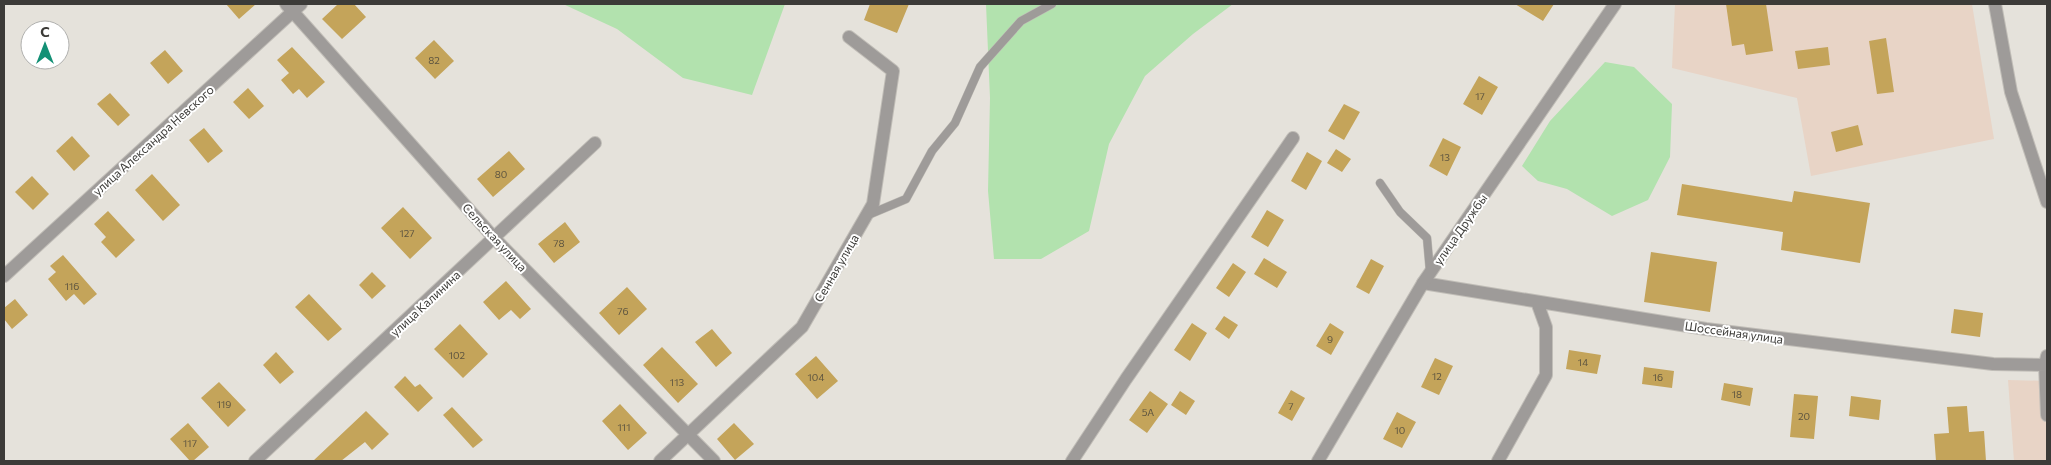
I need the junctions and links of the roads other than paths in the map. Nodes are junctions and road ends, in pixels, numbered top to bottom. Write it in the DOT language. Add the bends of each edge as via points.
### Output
graph roads {
  1 [pos="1052,4"];
  2 [pos="1615,4"];
  3 [pos="1995,4"];
  4 [pos="293,7"];
  5 [pos="849,37"];
  6 [pos="1293,138"];
  7 [pos="595,143"];
  8 [pos="1380,183"];
  9 [pos="2047,202"];
  10 [pos="866,216"];
  11 [pos="495,239"];
  12 [pos="4,276"];
  13 [pos="1426,278"];
  14 [pos="1537,302"];
  15 [pos="2046,362"];
  16 [pos="2047,415"];
  17 [pos="688,435"];
  18 [pos="254,461"];
  19 [pos="660,461"];
  20 [pos="714,461"];
  21 [pos="1072,461"];
  22 [pos="1318,461"];
  23 [pos="1498,461"];
  1 -- 10 [label="lane" via="1021,21 980,67 955,123 932,151 906,199"];
  2 -- 13 [label="street, улица Дружбы"];
  3 -- 9 [label="street" via="2011,92"];
  4 -- 11 [label="street, Сельская улица"];
  4 -- 12 [label="street, улица Александра Невского"];
  5 -- 10 [label="street, Сенная улица" via="893,71 873,204"];
  6 -- 21 [label="street"];
  7 -- 11 [label="street, улица Калинина"];
  8 -- 13 [label="lane" via="1400,212 1427,238"];
  10 -- 17 [label="street, Сенная улица" via="802,327"];
  11 -- 17 [label="street, Сельская улица"];
  11 -- 18 [label="street, улица Калинина"];
  13 -- 14 [label="street, Шоссейная улица"];
  13 -- 22 [label="street, улица Дружбы"];
  14 -- 15 [label="street, Шоссейная улица" via="1706,329 1993,364"];
  14 -- 23 [label="street" via="1546,328 1546,375"];
  15 -- 16 [label="street"];
  17 -- 19 [label="street, Сенная улица"];
  17 -- 20 [label="street, Сельская улица"];
}
